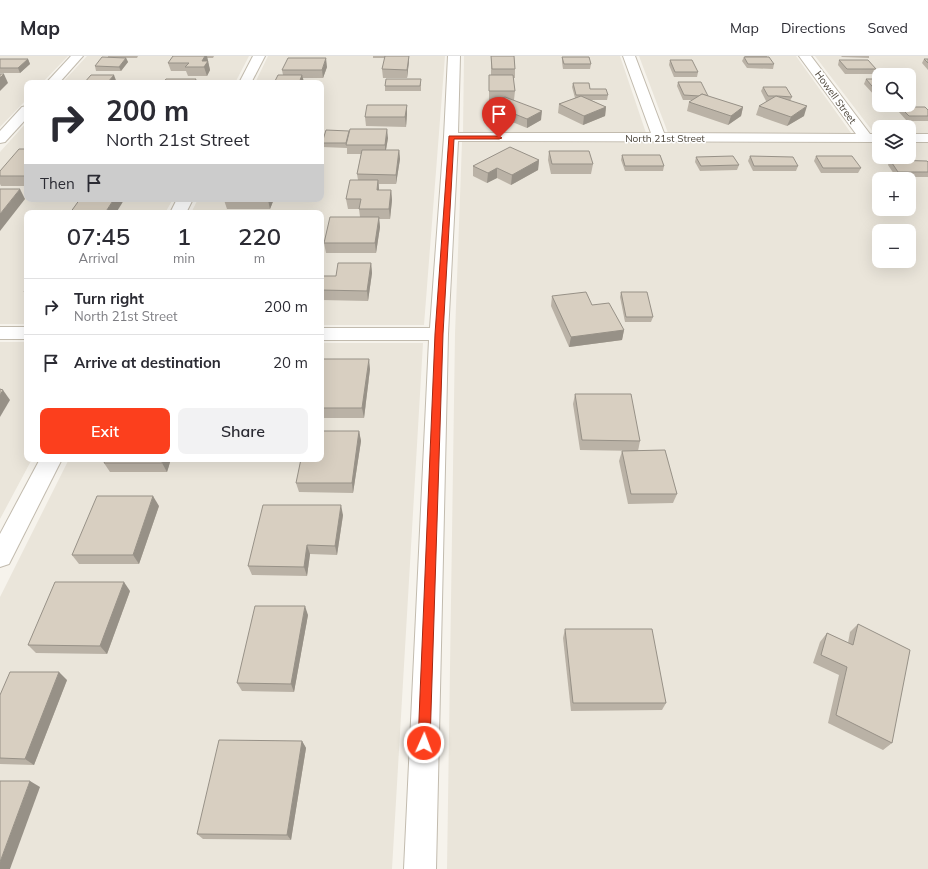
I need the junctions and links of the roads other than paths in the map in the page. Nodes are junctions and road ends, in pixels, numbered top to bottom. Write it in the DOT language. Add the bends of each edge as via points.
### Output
graph roads {
  1 [pos="77,56"];
  2 [pos="258,56"];
  3 [pos="454,56"];
  4 [pos="629,56"];
  5 [pos="806,56"];
  6 [pos="55,80"];
  7 [pos="246,80"];
  8 [pos="24,113"];
  9 [pos="451,138"];
  10 [pos="659,138"];
  11 [pos="872,138"];
  12 [pos="916,138"];
  13 [pos="928,138"];
  14 [pos="0,139"];
  15 [pos="0,333"];
  16 [pos="24,333"];
  17 [pos="324,334"];
  18 [pos="439,334"];
  19 [pos="49,462"];
  20 [pos="0,557"];
  21 [pos="420,869"];
  1 -- 6 [label="street"];
  2 -- 7 [label="street"];
  3 -- 9 [label="street"];
  4 -- 10 [label="street"];
  5 -- 11 [label="street, Howell Street"];
  8 -- 14 [label="street"];
  9 -- 10 [label="street, North 21st Street"];
  9 -- 18 [label="street"];
  10 -- 11 [label="street, North 21st Street"];
  12 -- 13 [label="street"];
  15 -- 16 [label="street"];
  17 -- 18 [label="street"];
  18 -- 21 [label="street"];
  19 -- 20 [label="street"];
}
